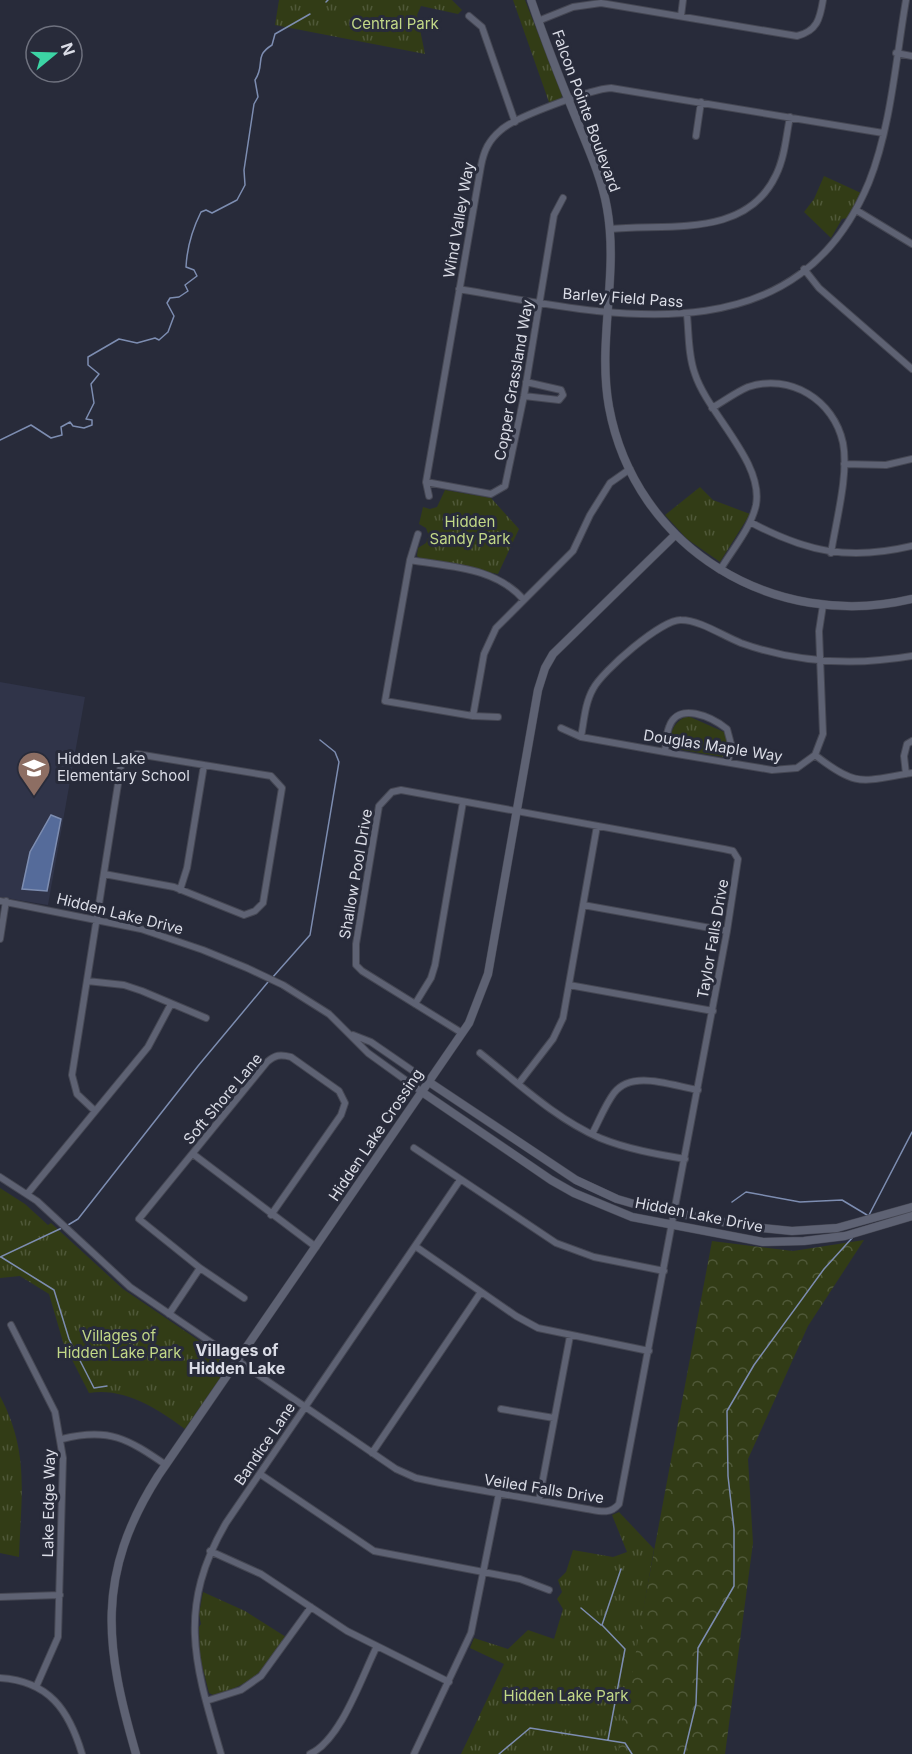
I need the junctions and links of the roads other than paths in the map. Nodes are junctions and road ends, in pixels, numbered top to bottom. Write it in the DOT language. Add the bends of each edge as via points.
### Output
graph roads {
  1 [pos="531,0"];
  2 [pos="683,0"];
  3 [pos="824,0"];
  4 [pos="906,0"];
  5 [pos="601,2"];
  6 [pos="470,16"];
  7 [pos="681,16"];
  8 [pos="538,21"];
  9 [pos="896,53"];
  10 [pos="912,56"];
  11 [pos="569,101"];
  12 [pos="701,102"];
  13 [pos="790,117"];
  14 [pos="515,122"];
  15 [pos="883,133"];
  16 [pos="696,136"];
  17 [pos="563,198"];
  18 [pos="856,210"];
  19 [pos="610,229"];
  20 [pos="912,244"];
  21 [pos="804,269"];
  22 [pos="459,289"];
  23 [pos="539,303"];
  24 [pos="609,312"];
  25 [pos="687,315"];
  26 [pos="912,369"];
  27 [pos="526,382"];
  28 [pos="524,396"];
  29 [pos="712,408"];
  30 [pos="912,459"];
  31 [pos="844,464"];
  32 [pos="630,469"];
  33 [pos="426,482"];
  34 [pos="429,496"];
  35 [pos="750,522"];
  36 [pos="418,534"];
  37 [pos="675,535"];
  38 [pos="912,546"];
  39 [pos="831,553"];
  40 [pos="410,560"];
  41 [pos="720,570"];
  42 [pos="912,599"];
  43 [pos="524,600"];
  44 [pos="823,605"];
  45 [pos="912,656"];
  46 [pos="820,661"];
  47 [pos="472,716"];
  48 [pos="498,717"];
  49 [pos="561,728"];
  50 [pos="581,737"];
  51 [pos="912,741"];
  52 [pos="665,752"];
  53 [pos="815,755"];
  54 [pos="728,762"];
  55 [pos="204,765"];
  56 [pos="909,773"];
  57 [pos="463,802"];
  58 [pos="517,811"];
  59 [pos="597,826"];
  60 [pos="104,874"];
  61 [pos="180,890"];
  62 [pos="3,901"];
  63 [pos="583,905"];
  64 [pos="98,920"];
  65 [pos="727,932"];
  66 [pos="0,939"];
  67 [pos="87,981"];
  68 [pos="569,985"];
  69 [pos="171,1004"];
  70 [pos="415,1004"];
  71 [pos="712,1011"];
  72 [pos="206,1018"];
  73 [pos="462,1033"];
  74 [pos="353,1035"];
  75 [pos="480,1053"];
  76 [pos="429,1082"];
  77 [pos="519,1083"];
  78 [pos="698,1090"];
  79 [pos="422,1092"];
  80 [pos="95,1111"];
  81 [pos="592,1134"];
  82 [pos="414,1148"];
  83 [pos="193,1154"];
  84 [pos="685,1159"];
  85 [pos="0,1177"];
  86 [pos="460,1179"];
  87 [pos="28,1193"];
  88 [pos="912,1207"];
  89 [pos="675,1213"];
  90 [pos="271,1215"];
  91 [pos="912,1216"];
  92 [pos="672,1225"];
  93 [pos="415,1246"];
  94 [pos="316,1247"];
  95 [pos="200,1268"];
  96 [pos="664,1271"];
  97 [pos="481,1292"];
  98 [pos="244,1298"];
  99 [pos="169,1314"];
  100 [pos="11,1325"];
  101 [pos="570,1336"];
  102 [pos="649,1351"];
  103 [pos="238,1361"];
  104 [pos="305,1407"];
  105 [pos="501,1409"];
  106 [pos="554,1418"];
  107 [pos="62,1439"];
  108 [pos="372,1453"];
  109 [pos="166,1465"];
  110 [pos="260,1474"];
  111 [pos="499,1493"];
  112 [pos="539,1500"];
  113 [pos="210,1551"];
  114 [pos="484,1573"];
  115 [pos="549,1590"];
  116 [pos="60,1595"];
  117 [pos="0,1597"];
  118 [pos="311,1607"];
  119 [pos="377,1646"];
  120 [pos="0,1678"];
  121 [pos="449,1682"];
  122 [pos="36,1687"];
  123 [pos="206,1701"];
  124 [pos="82,1754"];
  125 [pos="136,1754"];
  126 [pos="221,1754"];
  127 [pos="310,1754"];
  128 [pos="414,1754"];
  1 -- 8 [label="street, Falcon Pointe Boulevard"];
  2 -- 7 [label="street"];
  3 -- 7 [label="street" via="818,24 797,36"];
  4 -- 9 [label="street, Barley Field Pass"];
  5 -- 7 [label="street"];
  5 -- 8 [label="street" via="573,7"];
  6 -- 14 [label="street" via="482,27"];
  8 -- 11 [label="street, Falcon Pointe Boulevard"];
  9 -- 10 [label="street"];
  9 -- 15 [label="street, Barley Field Pass"];
  11 -- 12 [label="street, Wind Valley Way" via="612,88"];
  11 -- 14 [label="street, Wind Valley Way"];
  11 -- 19 [label="street, Falcon Pointe Boulevard" via="600,182"];
  12 -- 13 [label="street, Wind Valley Way"];
  12 -- 16 [label="street"];
  13 -- 15 [label="street, Wind Valley Way"];
  13 -- 19 [label="street" via="776,176 762,195 738,215 714,223"];
  14 -- 22 [label="street, Wind Valley Way" via="504,127 484,151"];
  15 -- 18 [label="street, Barley Field Pass" via="877,161"];
  17 -- 23 [label="street, Copper Grassland Way" via="554,215"];
  18 -- 20 [label="street"];
  18 -- 21 [label="street, Barley Field Pass"];
  19 -- 24 [label="street, Falcon Pointe Boulevard"];
  21 -- 25 [label="street, Barley Field Pass" via="758,297 719,310"];
  21 -- 26 [label="street" via="819,288"];
  22 -- 23 [label="street, Barley Field Pass"];
  22 -- 33 [label="street, Wind Valley Way"];
  23 -- 24 [label="street, Barley Field Pass"];
  23 -- 27 [label="street, Copper Grassland Way"];
  24 -- 25 [label="street, Barley Field Pass"];
  24 -- 32 [label="street, Falcon Pointe Boulevard" via="609,407"];
  25 -- 29 [label="street" via="694,373"];
  27 -- 28 [label="street, Copper Grassland Way"];
  27 -- 28 [label="street" via="554,386 562,395 553,401"];
  28 -- 33 [label="street, Copper Grassland Way" via="509,477 499,491 491,494"];
  29 -- 31 [label="street" via="762,384 800,389 814,396 832,416 843,444"];
  29 -- 35 [label="street" via="754,480 757,493"];
  30 -- 31 [label="street" via="886,465"];
  31 -- 39 [label="street"];
  32 -- 37 [label="street, Falcon Pointe Boulevard" via="643,494"];
  32 -- 43 [label="street" via="610,483 573,551"];
  33 -- 34 [label="street, Wind Valley Way"];
  35 -- 39 [label="street" via="794,544"];
  35 -- 41 [label="street"];
  36 -- 40 [label="street"];
  37 -- 41 [label="street, Falcon Pointe Boulevard"];
  37 -- 58 [label="street, Hidden Lake Crossing" via="570,636 545,668"];
  38 -- 39 [label="street" via="875,553"];
  40 -- 43 [label="street" via="486,573 512,587"];
  40 -- 47 [label="street" via="385,701"];
  41 -- 44 [label="street, Falcon Pointe Boulevard" via="788,599"];
  42 -- 44 [label="street, Falcon Pointe Boulevard" via="855,607"];
  43 -- 47 [label="street" via="489,640"];
  44 -- 46 [label="street"];
  45 -- 46 [label="street" via="864,662"];
  46 -- 50 [label="street" via="742,643 689,621 673,621 653,633 600,679 588,701"];
  46 -- 53 [label="street" via="823,734"];
  47 -- 48 [label="street"];
  49 -- 50 [label="street, Douglas Maple Way"];
  50 -- 52 [label="street, Douglas Maple Way"];
  51 -- 56 [label="street" via="904,756"];
  52 -- 54 [label="street, Douglas Maple Way"];
  52 -- 54 [label="street" via="673,720 685,712 694,712 727,729 731,744"];
  53 -- 54 [label="street, Douglas Maple Way" via="798,768 785,771"];
  53 -- 56 [label="street" via="850,779"];
  55 -- 60 [label="street" via="137,754 123,760"];
  55 -- 61 [label="street"];
  55 -- 61 [label="street" via="271,776 280,783 263,903 244,915"];
  57 -- 58 [label="street, Shallow Pool Drive"];
  57 -- 70 [label="street" via="435,965"];
  57 -- 70 [label="street, Shallow Pool Drive" via="400,790 392,792 379,806 354,959 362,971"];
  58 -- 59 [label="street, Taylor Falls Drive"];
  58 -- 73 [label="street, Hidden Lake Crossing" via="486,981 478,1006"];
  59 -- 63 [label="street"];
  59 -- 65 [label="street, Taylor Falls Drive" via="733,851 738,871"];
  60 -- 61 [label="street"];
  60 -- 64 [label="street"];
  62 -- 64 [label="street, Hidden Lake Drive"];
  62 -- 66 [label="street"];
  63 -- 65 [label="street"];
  63 -- 68 [label="street"];
  64 -- 67 [label="street"];
  64 -- 74 [label="street, Hidden Lake Drive" via="183,942 247,968 314,1005"];
  65 -- 71 [label="street, Taylor Falls Drive"];
  67 -- 69 [label="street" via="124,985"];
  67 -- 80 [label="street" via="72,1075 78,1094"];
  68 -- 71 [label="street"];
  68 -- 77 [label="street" via="556,1033"];
  69 -- 72 [label="street"];
  69 -- 80 [label="street" via="148,1047"];
  70 -- 73 [label="street, Shallow Pool Drive"];
  71 -- 78 [label="street, Taylor Falls Drive"];
  73 -- 76 [label="street, Hidden Lake Crossing"];
  74 -- 76 [label="street, Hidden Lake Drive" via="371,1042"];
  74 -- 79 [label="street, Hidden Lake Drive" via="368,1053"];
  75 -- 77 [label="street"];
  76 -- 79 [label="street, Hidden Lake Crossing"];
  76 -- 89 [label="street, Hidden Lake Drive" via="576,1180 617,1199"];
  77 -- 81 [label="street"];
  78 -- 81 [label="street" via="641,1080 626,1083 613,1094"];
  78 -- 84 [label="street, Taylor Falls Drive"];
  79 -- 92 [label="street, Hidden Lake Drive" via="574,1193 632,1217"];
  79 -- 94 [label="street, Hidden Lake Crossing"];
  80 -- 87 [label="street"];
  81 -- 84 [label="street" via="626,1147"];
  82 -- 86 [label="street"];
  83 -- 90 [label="street"];
  83 -- 90 [label="street, Soft Shore Lane" via="275,1056 291,1057 339,1091 344,1109"];
  83 -- 95 [label="street, Soft Shore Lane" via="139,1219"];
  84 -- 89 [label="street, Taylor Falls Drive"];
  85 -- 87 [label="street, Veiled Falls Drive"];
  86 -- 93 [label="street, Bandice Lane"];
  86 -- 96 [label="street" via="556,1243 594,1257"];
  87 -- 99 [label="street, Veiled Falls Drive" via="114,1274"];
  88 -- 89 [label="street, Hidden Lake Drive" via="837,1228 768,1230"];
  89 -- 92 [label="street, Veiled Falls Drive"];
  90 -- 94 [label="street"];
  91 -- 92 [label="street, Hidden Lake Drive" via="845,1236 804,1241 764,1242"];
  92 -- 96 [label="street, Veiled Falls Drive"];
  93 -- 97 [label="street"];
  93 -- 104 [label="street, Bandice Lane"];
  94 -- 103 [label="street, Hidden Lake Crossing"];
  95 -- 98 [label="street"];
  95 -- 99 [label="street"];
  96 -- 102 [label="street, Veiled Falls Drive"];
  97 -- 101 [label="street" via="527,1323"];
  97 -- 108 [label="street"];
  99 -- 103 [label="street, Veiled Falls Drive"];
  100 -- 107 [label="street, Lake Edge Way" via="49,1399"];
  101 -- 102 [label="street"];
  101 -- 106 [label="street"];
  102 -- 112 [label="street, Veiled Falls Drive" via="619,1504 607,1512"];
  103 -- 104 [label="street, Veiled Falls Drive"];
  103 -- 109 [label="street, Hidden Lake Crossing"];
  104 -- 108 [label="street, Veiled Falls Drive"];
  104 -- 110 [label="street, Bandice Lane"];
  105 -- 106 [label="street"];
  106 -- 112 [label="street"];
  107 -- 109 [label="street" via="99,1433 119,1436"];
  107 -- 116 [label="street, Lake Edge Way"];
  108 -- 111 [label="street, Veiled Falls Drive" via="416,1478"];
  109 -- 125 [label="street, Hidden Lake Crossing" via="133,1521 113,1595 110,1632 114,1670"];
  110 -- 113 [label="street, Bandice Lane"];
  110 -- 114 [label="street" via="374,1551"];
  111 -- 112 [label="street, Veiled Falls Drive"];
  111 -- 114 [label="street"];
  113 -- 118 [label="street" via="261,1574"];
  113 -- 123 [label="street, Bandice Lane" via="198,1593 193,1631 196,1666"];
  114 -- 115 [label="street"];
  114 -- 121 [label="street" via="471,1633"];
  116 -- 117 [label="street"];
  116 -- 122 [label="street, Lake Edge Way" via="56,1644"];
  118 -- 119 [label="street"];
  118 -- 123 [label="street" via="261,1677 241,1690"];
  119 -- 121 [label="street"];
  119 -- 127 [label="street" via="333,1735"];
  120 -- 122 [label="street"];
  121 -- 128 [label="street"];
  122 -- 124 [label="street" via="68,1716"];
  123 -- 126 [label="street, Bandice Lane"];
}
